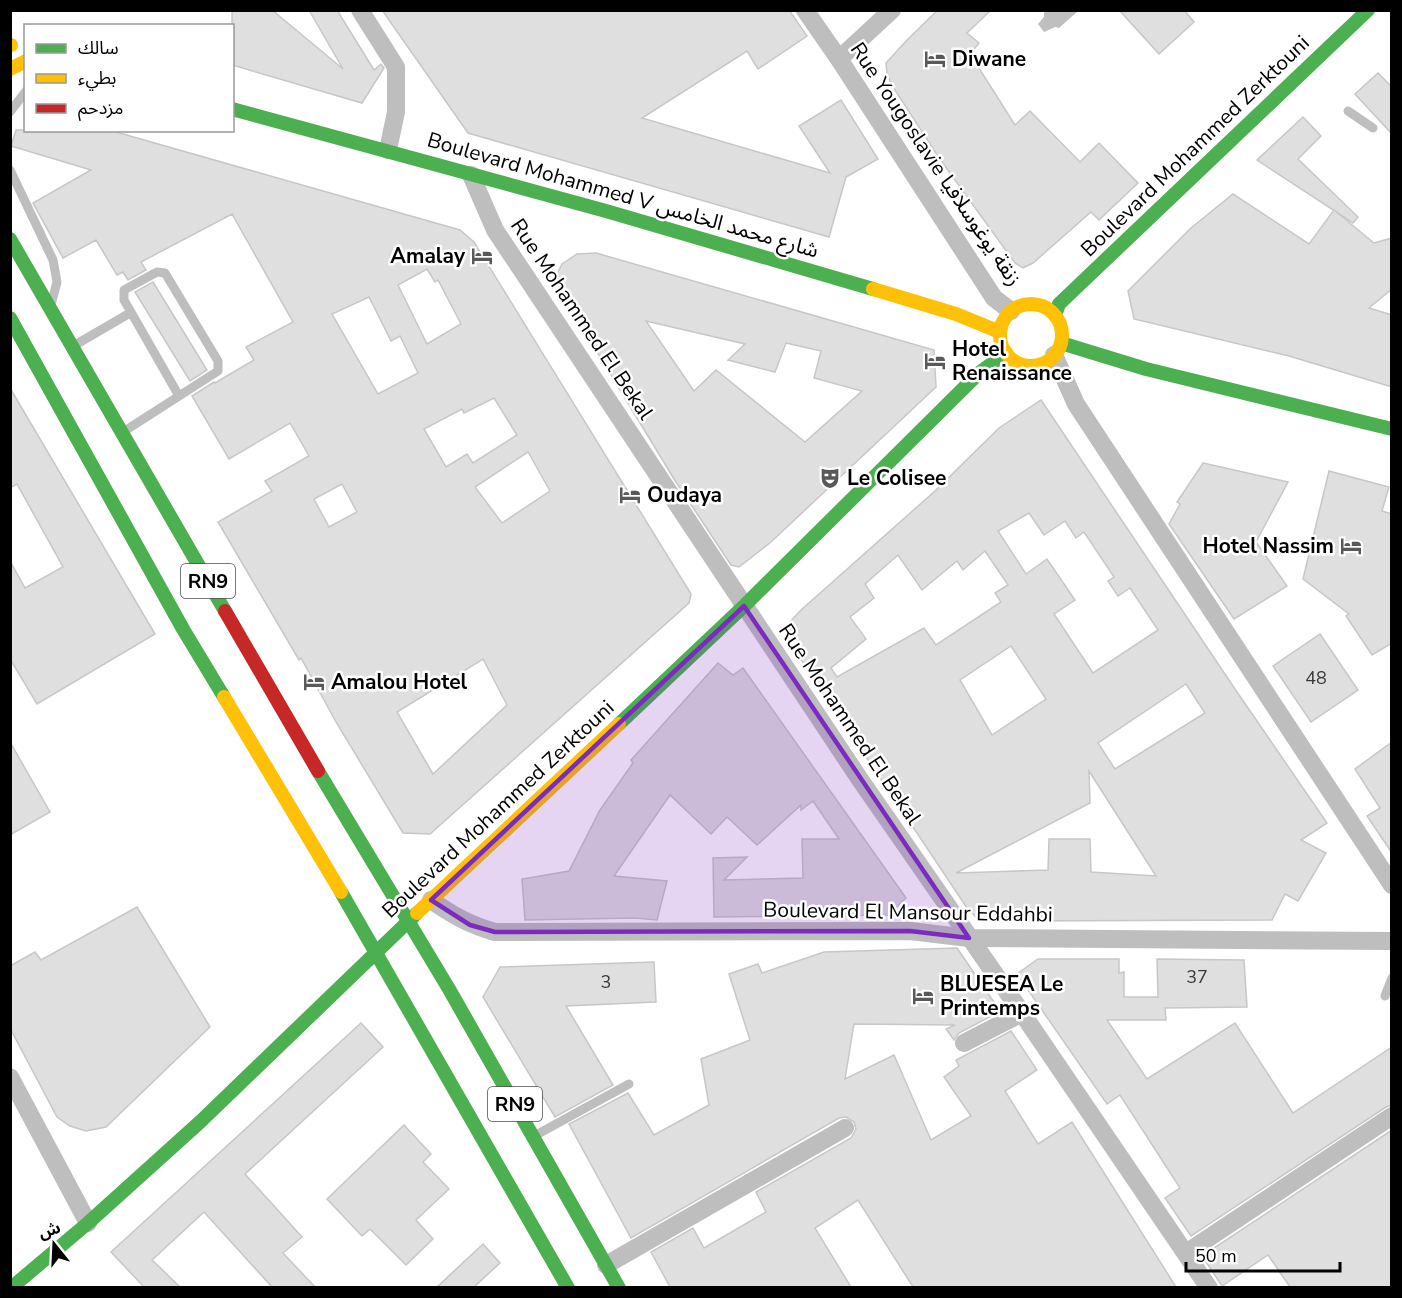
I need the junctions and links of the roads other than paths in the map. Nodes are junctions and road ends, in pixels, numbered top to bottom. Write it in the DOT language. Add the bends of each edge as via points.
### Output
graph roads {
  1 [pos="360,10"];
  2 [pos="805,10"];
  3 [pos="892,10"];
  4 [pos="1368,10"];
  5 [pos="10,45"];
  6 [pos="24,53"];
  7 [pos="839,59"];
  8 [pos="24,62"];
  9 [pos="10,69"];
  10 [pos="24,94"];
  11 [pos="234,110"];
  12 [pos="1348,111"];
  13 [pos="10,112"];
  14 [pos="1373,128"];
  15 [pos="388,150"];
  16 [pos="10,170"];
  17 [pos="471,175"];
  18 [pos="10,239"];
  19 [pos="49,309"];
  20 [pos="1011,311"];
  21 [pos="130,313"];
  22 [pos="1055,315"];
  23 [pos="10,318"];
  24 [pos="1000,332"];
  25 [pos="73,346"];
  26 [pos="1058,349"];
  27 [pos="1006,353"];
  28 [pos="179,396"];
  29 [pos="1392,429"];
  30 [pos="121,433"];
  31 [pos="744,606"];
  32 [pos="1392,885"];
  33 [pos="431,900"];
  34 [pos="408,922"];
  35 [pos="969,938"];
  36 [pos="1392,941"];
  37 [pos="375,952"];
  38 [pos="1392,978"];
  39 [pos="1385,996"];
  40 [pos="1022,1012"];
  41 [pos="964,1043"];
  42 [pos="10,1077"];
  43 [pos="629,1084"];
  44 [pos="1392,1116"];
  45 [pos="845,1128"];
  46 [pos="533,1136"];
  47 [pos="88,1223"];
  48 [pos="1185,1253"];
  49 [pos="606,1265"];
  50 [pos="11,1287"];
  51 [pos="568,1287"];
  52 [pos="619,1287"];
  53 [pos="1209,1287"];
  1 -- 15 [label="street" via="396,67 397,96"];
  2 -- 7 [label="street, Rue Yougoslavie زنقة يوغوسلافيا"];
  3 -- 7 [label="street"];
  4 -- 22 [label="main road, Boulevard Mohammed Zerktouni" via="1059,304"];
  5 -- 6 [label="main road"];
  7 -- 20 [label="street, Rue Yougoslavie زنقة يوغوسلافيا" via="994,298"];
  8 -- 9 [label="main road"];
  10 -- 13 [label="lane"];
  11 -- 15 [label="main road, Boulevard Mohammed V شارع محمد الخامس"];
  12 -- 14 [label="lane"];
  15 -- 17 [label="main road, Boulevard Mohammed V شارع محمد الخامس"];
  16 -- 19 [label="lane" via="57,273"];
  17 -- 24 [label="main road, Boulevard Mohammed V شارع محمد الخامس" via="911,300"];
  17 -- 31 [label="street, Rue Mohammed El Bekal" via="495,230"];
  18 -- 19 [label="main road, RN9"];
  19 -- 25 [label="main road, RN9"];
  20 -- 22 [label="main road" via="1034,304"];
  20 -- 24 [label="main road"];
  21 -- 25 [label="lane"];
  21 -- 28 [label="lane"];
  21 -- 28 [label="lane" via="123,300 124,290 157,272 165,273 218,361 219,371"];
  22 -- 26 [label="main road" via="1061,328"];
  23 -- 37 [label="main road, RN9" via="183,629"];
  24 -- 27 [label="main road"];
  25 -- 30 [label="main road, RN9"];
  26 -- 27 [label="main road" via="1047,362 1028,366"];
  26 -- 29 [label="main road"];
  26 -- 32 [label="street" via="1076,404"];
  27 -- 31 [label="main road, Boulevard Mohammed Zerktouni" via="979,373"];
  28 -- 30 [label="lane"];
  30 -- 34 [label="main road, RN9"];
  31 -- 33 [label="main road, Boulevard Mohammed Zerktouni"];
  31 -- 35 [label="street, Rue Mohammed El Bekal"];
  33 -- 34 [label="main road, Boulevard Mohammed Zerktouni"];
  33 -- 35 [label="street, Boulevard El Mansour Eddahbi" via="470,925 495,932 898,931"];
  34 -- 37 [label="main road, Boulevard Mohammed Zerktouni"];
  34 -- 46 [label="main road, RN9"];
  35 -- 36 [label="street, Boulevard El Mansour Eddahbi"];
  35 -- 40 [label="street, Rue Mohammed El Bekal"];
  37 -- 47 [label="main road, Boulevard Mohammed Zerktouni" via="200,1122"];
  37 -- 51 [label="main road, RN9"];
  38 -- 39 [label="lane"];
  40 -- 41 [label="street"];
  40 -- 48 [label="street, Rue Mohammed El Bekal"];
  42 -- 47 [label="street"];
  43 -- 46 [label="lane"];
  44 -- 48 [label="street"];
  45 -- 49 [label="street"];
  46 -- 49 [label="main road, RN9"];
  47 -- 50 [label="main road, Boulevard Mohammed Zerktouni"];
  48 -- 53 [label="street, Rue Mohammed El Bekal"];
  49 -- 52 [label="main road, RN9"];
}
